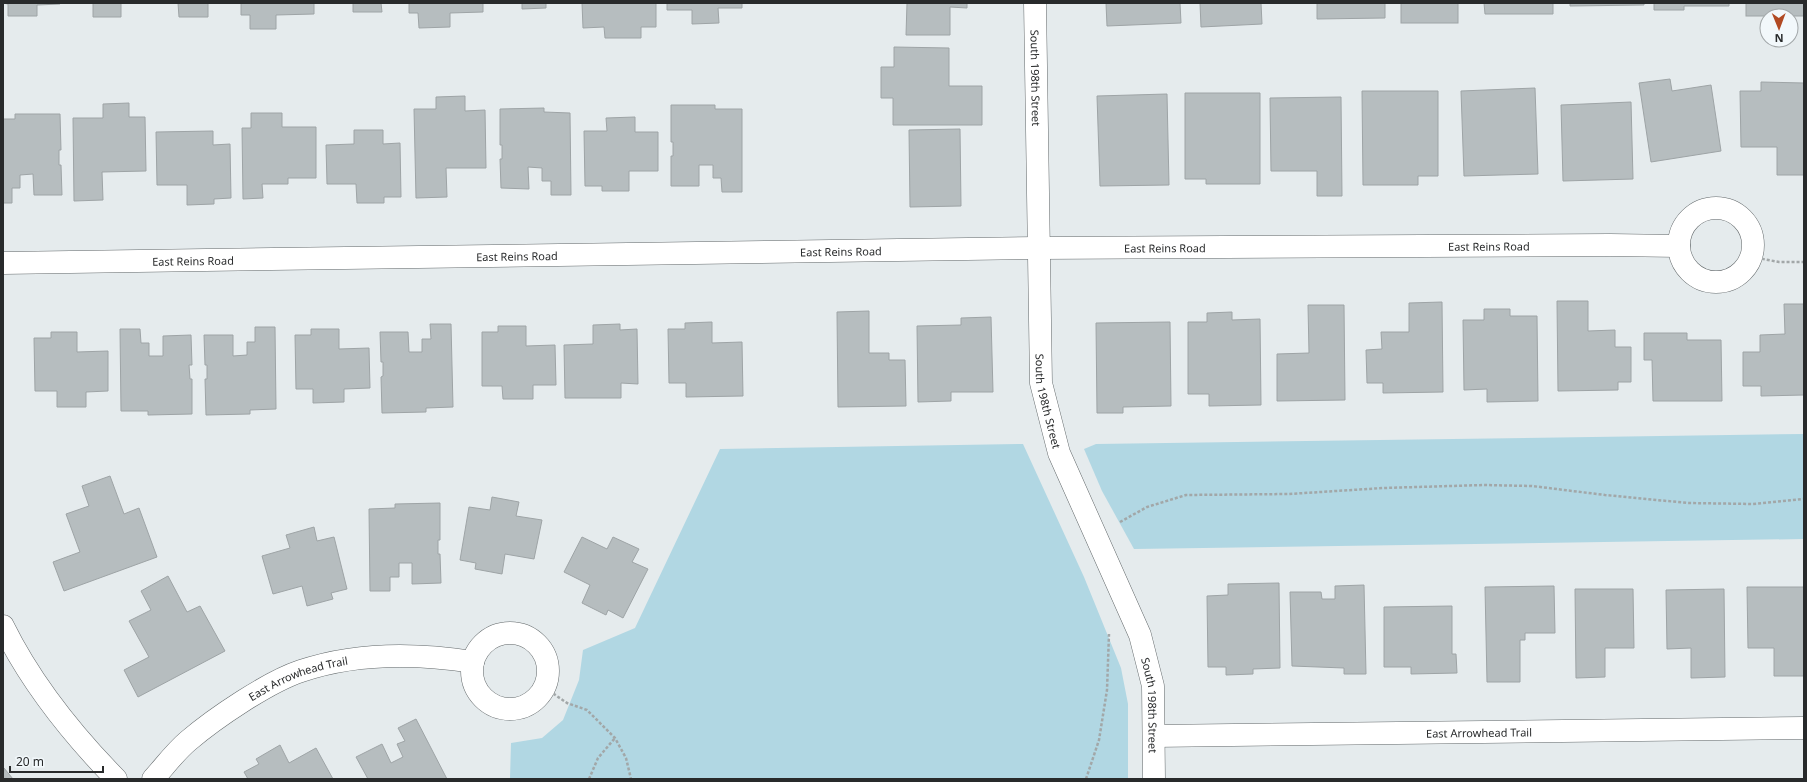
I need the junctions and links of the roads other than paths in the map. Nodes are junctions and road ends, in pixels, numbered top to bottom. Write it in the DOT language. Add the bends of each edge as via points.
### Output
graph roads {
  1 [pos="1035,3"];
  2 [pos="1679,246"];
  3 [pos="1038,248"];
  4 [pos="3,263"];
  5 [pos="3,626"];
  6 [pos="473,662"];
  7 [pos="1804,728"];
  8 [pos="1154,736"];
  9 [pos="116,779"];
  10 [pos="153,779"];
  11 [pos="1154,779"];
  1 -- 3 [label="street, South 198th Street"];
  2 -- 2 [label="street" via="1686,224 1704,210 1716,208 1738,215 1752,234 1754,246 1752,257 1738,275 1716,282 1700,278 1687,268"];
  2 -- 3 [label="street, East Reins Road"];
  3 -- 4 [label="street, East Reins Road"];
  3 -- 8 [label="street, South 198th Street" via="1042,383 1059,453 1140,634 1153,686"];
  5 -- 9 [label="street" via="33,678 64,720"];
  6 -- 6 [label="street" via="475,686 492,705 516,709 538,698 545,688 548,676 545,654 538,644 518,633 506,633 485,642"];
  6 -- 10 [label="street, East Arrowhead Trail" via="440,657 392,655 350,660 301,671 266,688 224,714 187,742"];
  7 -- 8 [label="street, East Arrowhead Trail"];
  8 -- 11 [label="street, South 198th Street"];
}
